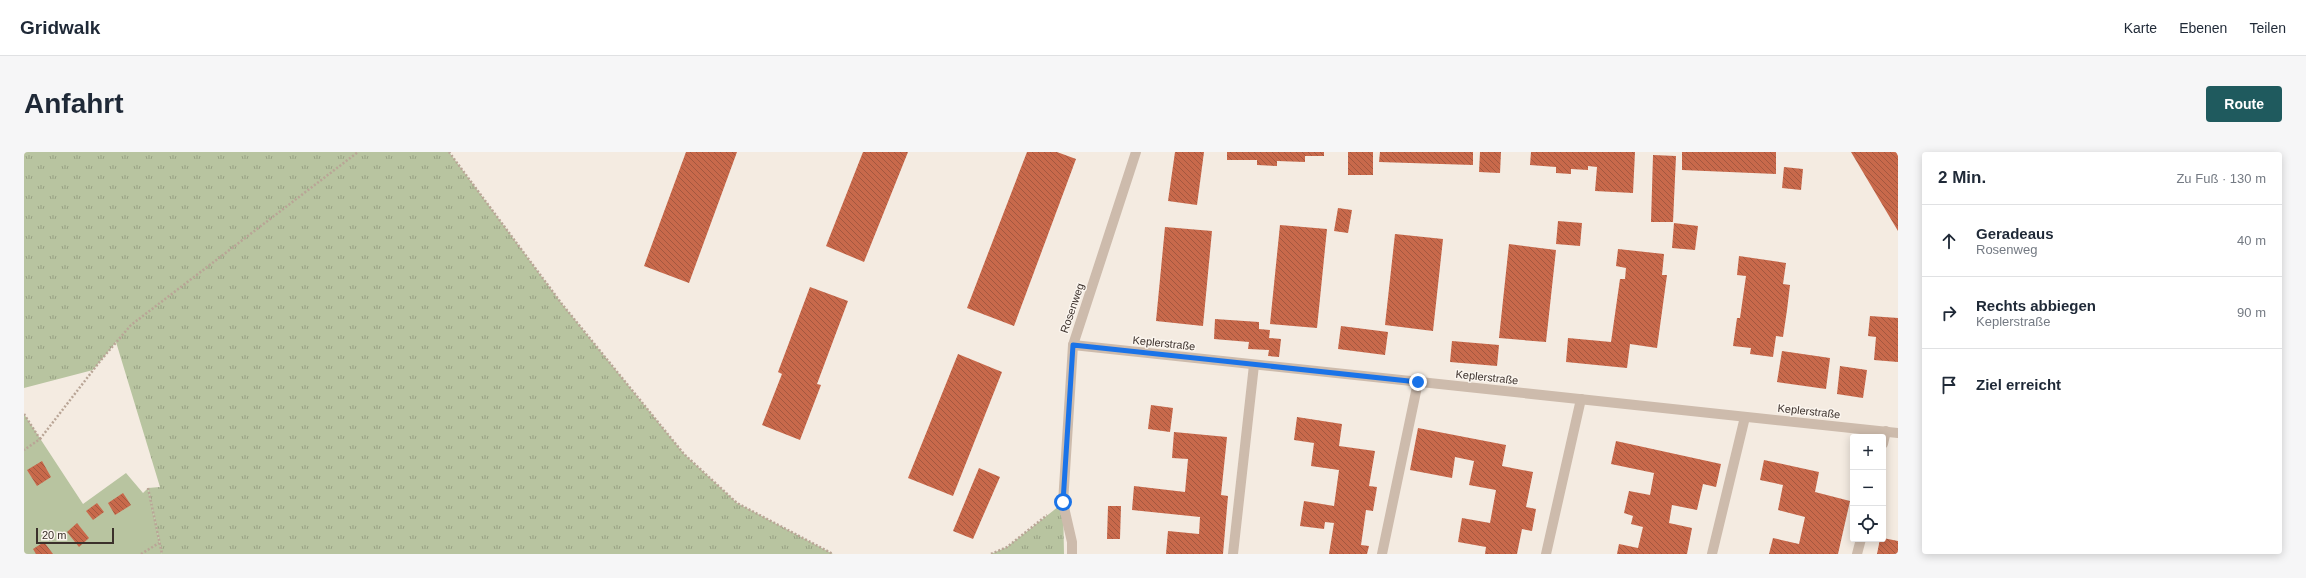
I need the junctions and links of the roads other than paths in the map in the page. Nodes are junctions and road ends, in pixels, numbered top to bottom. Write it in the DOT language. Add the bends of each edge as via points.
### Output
graph roads {
  1 [pos="1136,152"];
  2 [pos="1073,345"];
  3 [pos="1254,365"];
  4 [pos="1418,382"];
  5 [pos="1581,399"];
  6 [pos="1745,417"];
  7 [pos="1886,431"];
  8 [pos="1898,433"];
  9 [pos="1885,434"];
  10 [pos="1860,542"];
  11 [pos="1072,554"];
  12 [pos="1233,554"];
  13 [pos="1382,554"];
  14 [pos="1546,554"];
  15 [pos="1712,554"];
  16 [pos="1858,554"];
  1 -- 2 [label="street, Rosenweg"];
  2 -- 3 [label="street, Keplerstraße"];
  2 -- 11 [label="street, Rosenweg" via="1063,502 1072,542"];
  3 -- 4 [label="street, Keplerstraße"];
  3 -- 12 [label="street"];
  4 -- 5 [label="street, Keplerstraße"];
  4 -- 13 [label="street"];
  5 -- 6 [label="street, Keplerstraße"];
  5 -- 14 [label="street"];
  6 -- 7 [label="street, Keplerstraße"];
  6 -- 15 [label="street"];
  7 -- 8 [label="street, Keplerstraße"];
  7 -- 9 [label="street"];
  10 -- 16 [label="street"];
}
